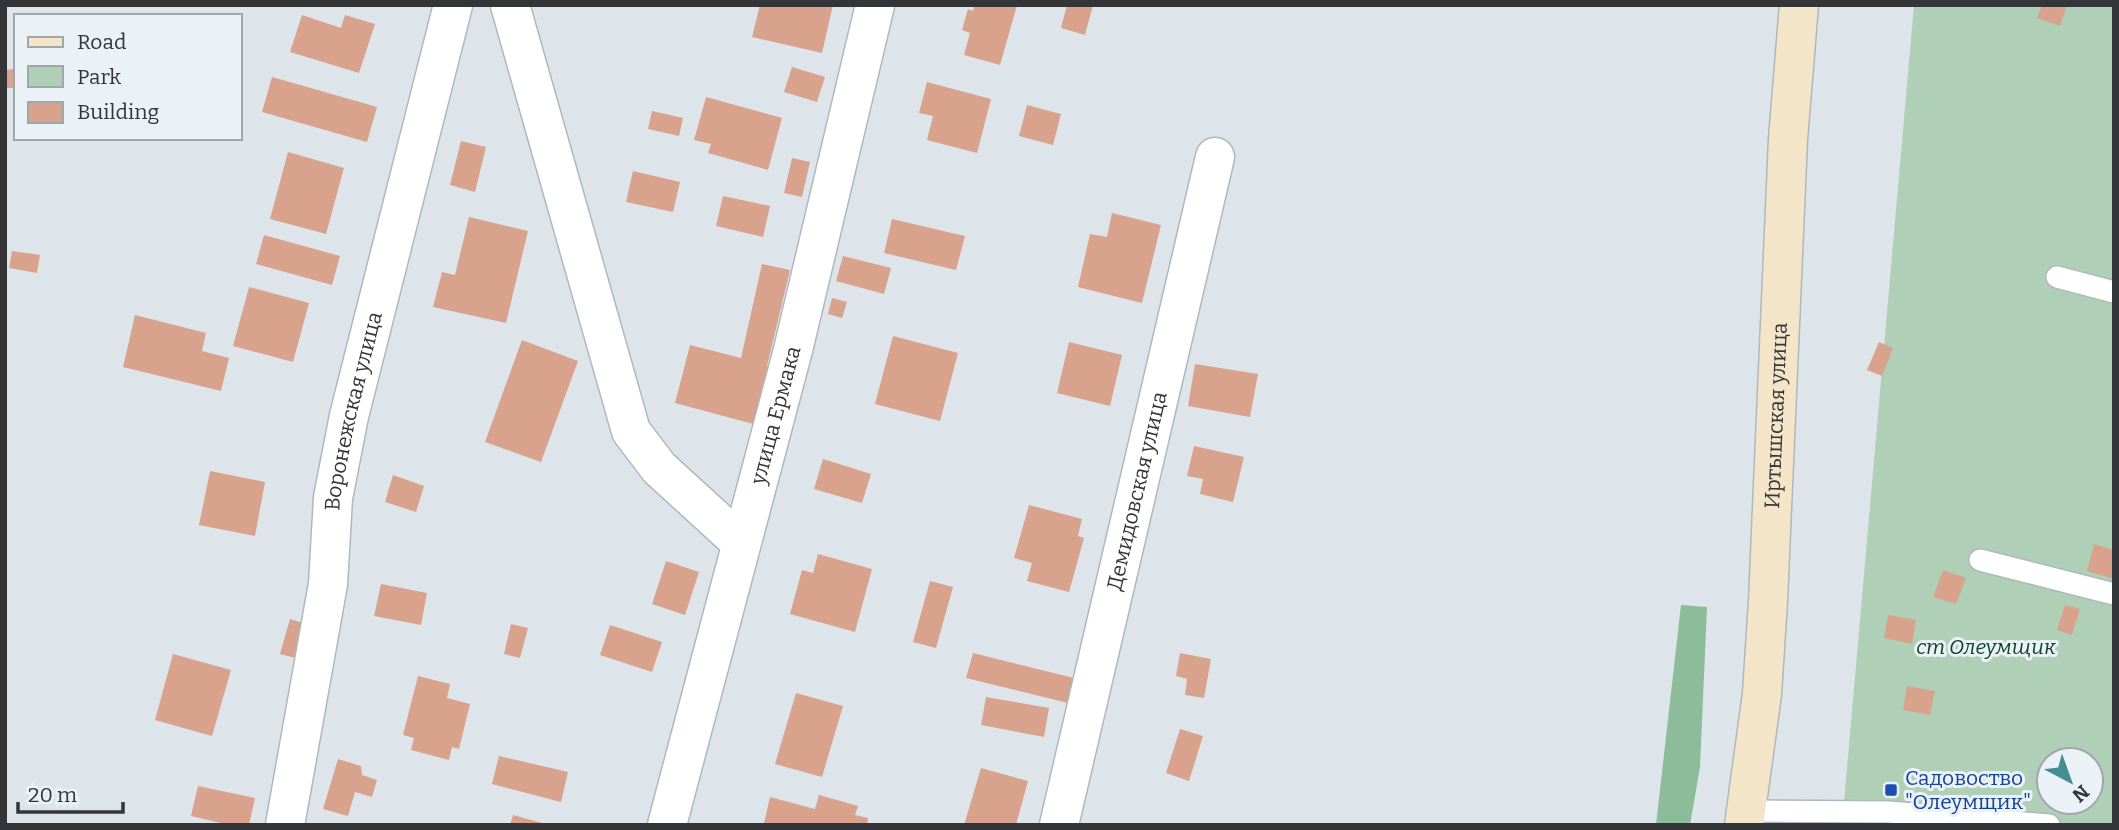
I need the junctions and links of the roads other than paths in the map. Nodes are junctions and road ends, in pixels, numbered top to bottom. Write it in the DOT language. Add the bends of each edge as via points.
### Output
graph roads {
  1 [pos="453,5"];
  2 [pos="510,5"];
  3 [pos="875,5"];
  4 [pos="1799,5"];
  5 [pos="1215,157"];
  6 [pos="2057,277"];
  7 [pos="2114,292"];
  8 [pos="740,542"];
  9 [pos="1980,560"];
  10 [pos="2114,594"];
  11 [pos="1745,818"];
  12 [pos="285,825"];
  13 [pos="667,825"];
  14 [pos="1059,825"];
  15 [pos="2049,825"];
  1 -- 12 [label="street, Воронежская улица" via="339,464 328,584"];
  2 -- 8 [label="street" via="631,431 659,468"];
  3 -- 8 [label="street, улица Ермака" via="793,350"];
  4 -- 11 [label="main road, Иртышская улица" via="1788,139 1766,641"];
  5 -- 14 [label="street, Демидовская улица"];
  6 -- 7 [label="lane"];
  8 -- 13 [label="street, улица Ермака"];
  9 -- 10 [label="lane"];
  11 -- 15 [label="lane" via="1889,812"];
}
